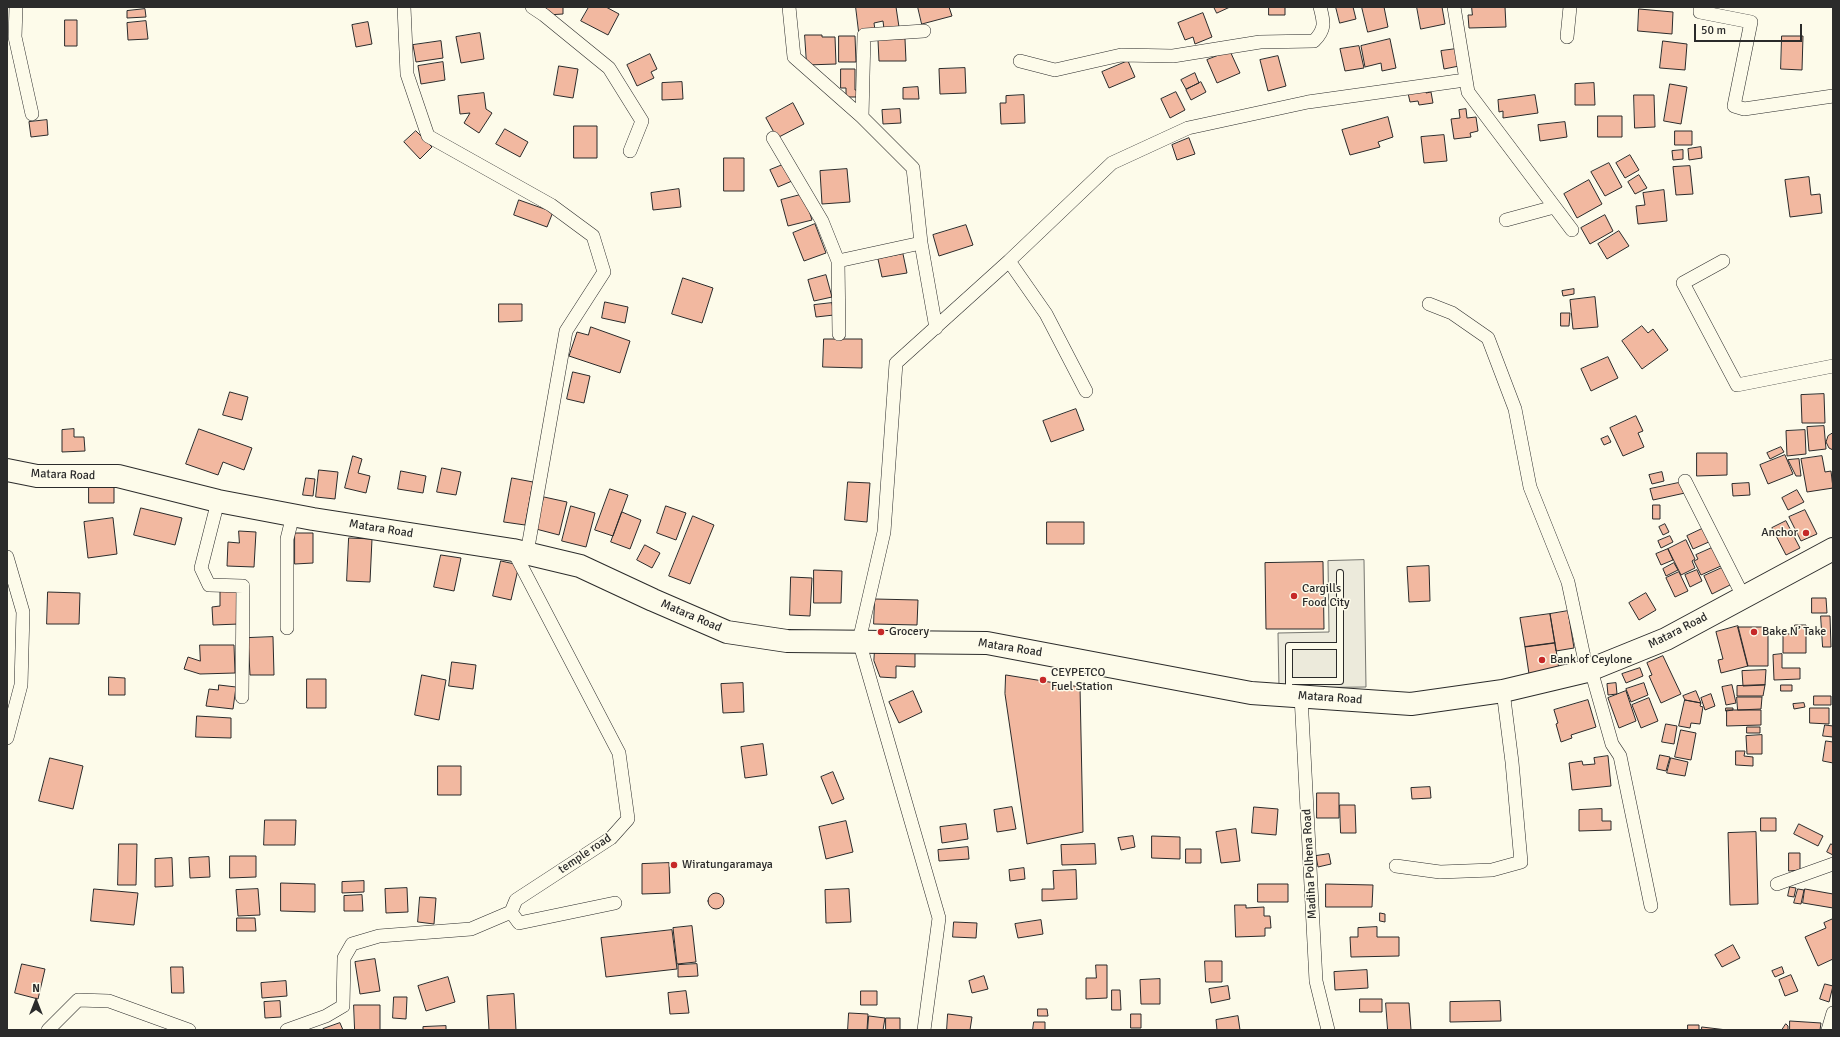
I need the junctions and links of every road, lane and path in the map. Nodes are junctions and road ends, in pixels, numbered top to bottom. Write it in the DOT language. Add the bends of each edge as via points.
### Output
graph roads {
  1 [pos="16,7"];
  2 [pos="404,7"];
  3 [pos="532,7"];
  4 [pos="789,7"];
  5 [pos="1320,7"];
  6 [pos="1454,7"];
  7 [pos="1570,7"];
  8 [pos="1700,7"];
  9 [pos="924,31"];
  10 [pos="1567,37"];
  11 [pos="1020,61"];
  12 [pos="1465,80"];
  13 [pos="1833,96"];
  14 [pos="32,114"];
  15 [pos="862,117"];
  16 [pos="774,138"];
  17 [pos="630,151"];
  18 [pos="1554,207"];
  19 [pos="1506,220"];
  20 [pos="1572,230"];
  21 [pos="921,243"];
  22 [pos="1009,261"];
  23 [pos="1723,261"];
  24 [pos="838,262"];
  25 [pos="1429,304"];
  26 [pos="936,328"];
  27 [pos="839,334"];
  28 [pos="1833,366"];
  29 [pos="1086,391"];
  30 [pos="7,470"];
  31 [pos="1685,481"];
  32 [pos="218,501"];
  33 [pos="293,515"];
  34 [pos="1833,548"];
  35 [pos="520,551"];
  36 [pos="7,558"];
  37 [pos="1340,573"];
  38 [pos="1743,596"];
  39 [pos="287,628"];
  40 [pos="859,641"];
  41 [pos="1340,646"];
  42 [pos="1589,671"];
  43 [pos="1293,691"];
  44 [pos="1503,691"];
  45 [pos="242,696"];
  46 [pos="7,738"];
  47 [pos="1833,864"];
  48 [pos="1396,866"];
  49 [pos="1778,884"];
  50 [pos="615,903"];
  51 [pos="1651,906"];
  52 [pos="512,912"];
  53 [pos="1833,1013"];
  54 [pos="48,1030"];
  55 [pos="189,1030"];
  56 [pos="287,1030"];
  57 [pos="924,1030"];
  58 [pos="1328,1030"];
  59 [pos="1828,1030"];
  1 -- 14 [label="street" via="15,37"];
  2 -- 35 [label="street" via="407,74 428,136 550,205 594,236 604,272 566,331"];
  3 -- 17 [label="street" via="609,68 642,121"];
  4 -- 15 [label="street" via="794,57"];
  5 -- 11 [label="street" via="1324,21 1322,33 1314,41 1260,42 1173,56 1121,55 1055,70"];
  6 -- 12 [label="street"];
  7 -- 10 [label="street"];
  8 -- 13 [label="street" via="1700,12 1751,22 1734,106 1744,109"];
  9 -- 15 [label="street" via="864,35"];
  12 -- 18 [label="street" via="1468,92"];
  12 -- 22 [label="street" via="1308,102 1188,128 1112,163"];
  15 -- 21 [label="street" via="913,168"];
  16 -- 24 [label="street" via="822,221"];
  18 -- 19 [label="street"];
  18 -- 20 [label="street"];
  21 -- 24 [label="street"];
  21 -- 26 [label="street"];
  22 -- 26 [label="street"];
  22 -- 29 [label="street" via="1046,314"];
  23 -- 28 [label="street" via="1682,283 1737,385"];
  24 -- 27 [label="street"];
  25 -- 42 [label="street" via="1452,314 1488,338 1515,408 1530,487 1568,582"];
  26 -- 40 [label="street" via="896,364 884,532"];
  30 -- 32 [label="highway, Matara Road" via="37,476 118,476"];
  31 -- 38 [label="street"];
  32 -- 33 [label="highway, Matara Road"];
  32 -- 45 [label="street" via="201,568 209,585 244,586"];
  33 -- 35 [label="highway, Matara Road"];
  33 -- 39 [label="street" via="287,540"];
  34 -- 38 [label="highway, Matara Road"];
  35 -- 40 [label="highway, Matara Road" via="580,566 727,632 787,640"];
  35 -- 52 [label="street, temple road" via="619,753 628,819 611,838 516,900"];
  36 -- 46 [label="street" via="23,612 20,685"];
  37 -- 41 [label="lane"];
  38 -- 42 [label="highway, Matara Road" via="1666,639"];
  40 -- 43 [label="highway, Matara Road" via="987,643 1251,693"];
  40 -- 57 [label="street" via="939,918"];
  41 -- 43 [label="lane" via="1340,681"];
  41 -- 43 [label="lane" via="1289,646"];
  42 -- 44 [label="highway, Matara Road"];
  42 -- 51 [label="street" via="1612,744 1620,756"];
  43 -- 44 [label="highway, Matara Road" via="1411,704"];
  43 -- 58 [label="street, Madiha Polhena Road" via="1316,981"];
  44 -- 48 [label="street" via="1521,862 1492,870 1440,872"];
  47 -- 49 [label="street"];
  50 -- 52 [label="street" via="519,923"];
  52 -- 56 [label="street" via="471,928 379,936 352,944 344,958 343,1006 326,1016"];
  53 -- 59 [label="street"];
  54 -- 55 [label="street" via="78,1000 109,1001"];
}
